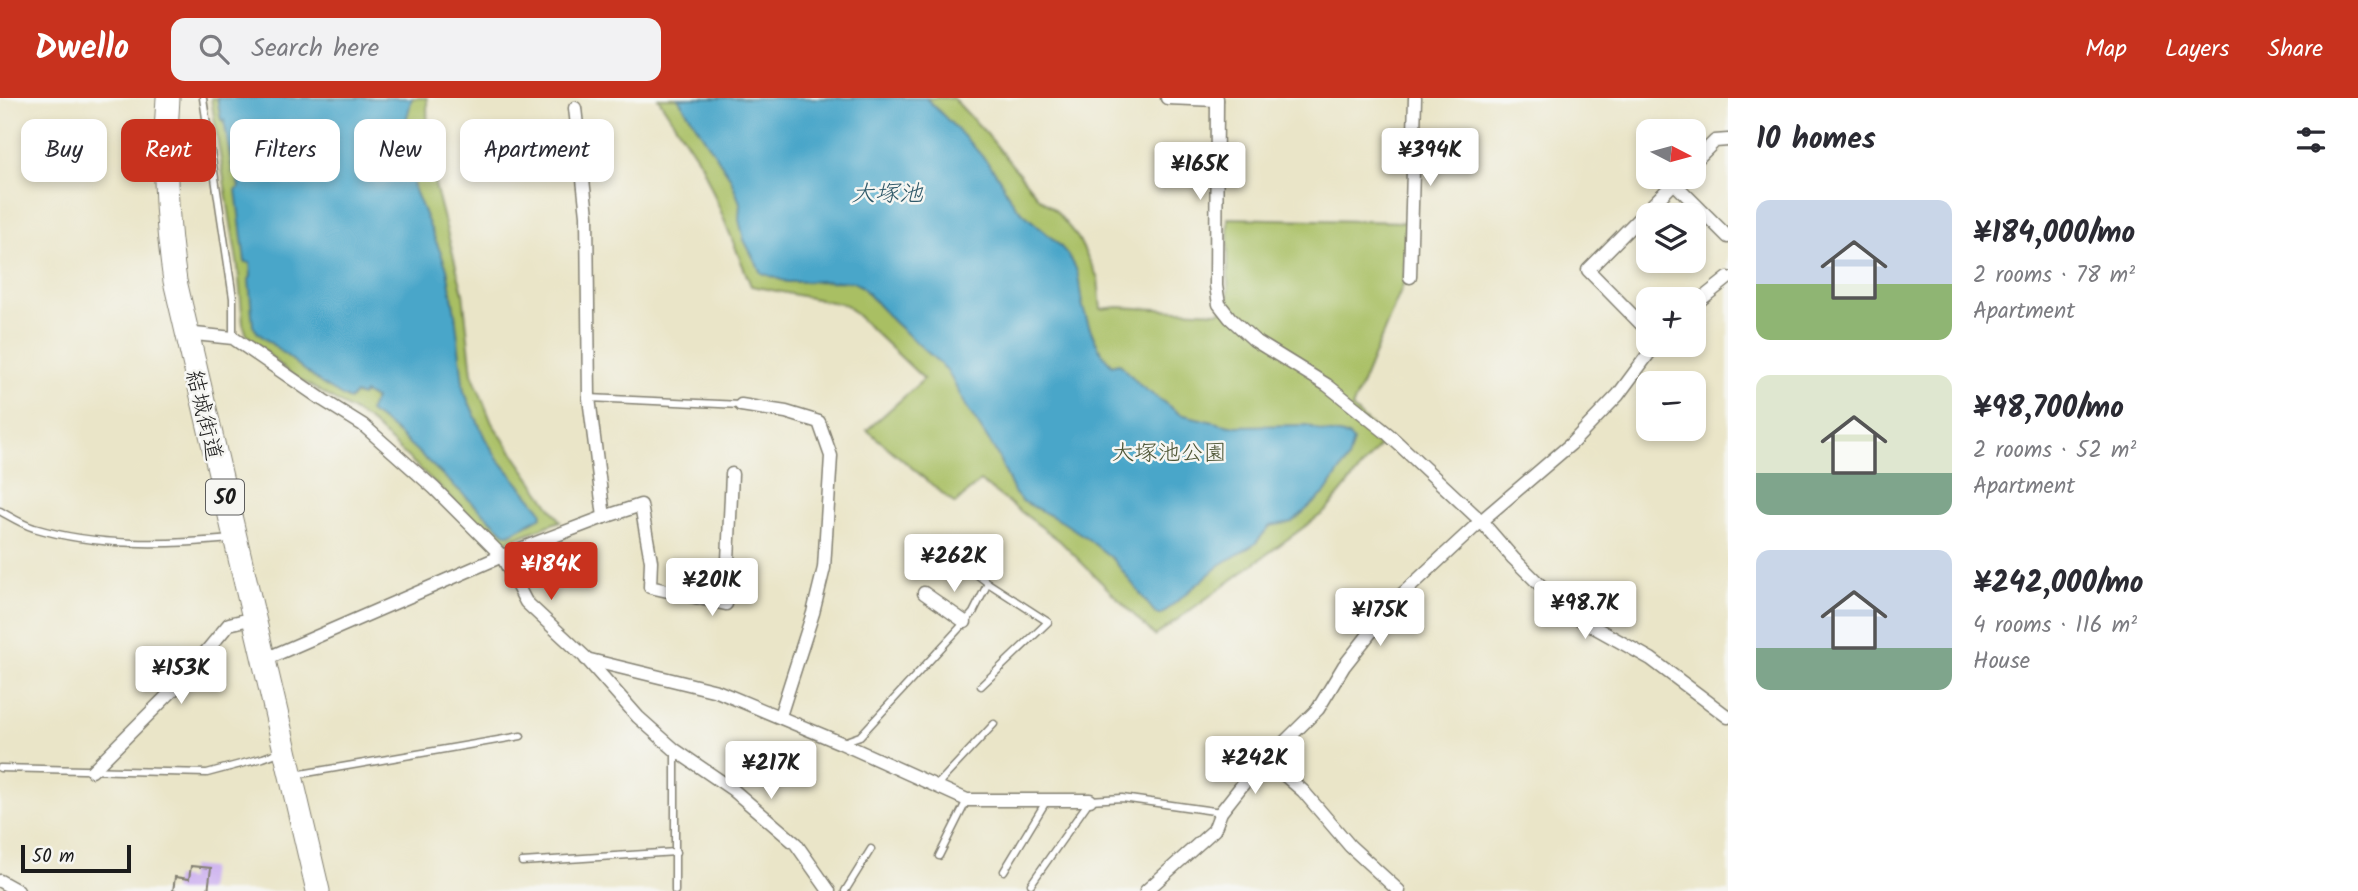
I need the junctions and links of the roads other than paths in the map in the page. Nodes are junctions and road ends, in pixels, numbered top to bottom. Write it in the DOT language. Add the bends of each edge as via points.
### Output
graph roads {
  1 [pos="168,98"];
  2 [pos="204,98"];
  3 [pos="1167,98"];
  4 [pos="1415,98"];
  5 [pos="1217,99"];
  6 [pos="575,108"];
  7 [pos="1728,140"];
  8 [pos="1706,150"];
  9 [pos="1668,189"];
  10 [pos="1685,189"];
  11 [pos="1728,237"];
  12 [pos="1410,277"];
  13 [pos="1728,278"];
  14 [pos="1706,295"];
  15 [pos="1636,319"];
  16 [pos="233,338"];
  17 [pos="188,342"];
  18 [pos="1646,357"];
  19 [pos="589,398"];
  20 [pos="741,405"];
  21 [pos="732,474"];
  22 [pos="0,511"];
  23 [pos="604,517"];
  24 [pos="1481,521"];
  25 [pos="234,539"];
  26 [pos="941,547"];
  27 [pos="502,556"];
  28 [pos="988,583"];
  29 [pos="924,593"];
  30 [pos="254,618"];
  31 [pos="965,622"];
  32 [pos="586,658"];
  33 [pos="263,660"];
  34 [pos="981,686"];
  35 [pos="780,716"];
  36 [pos="1728,717"];
  37 [pos="994,724"];
  38 [pos="521,736"];
  39 [pos="841,743"];
  40 [pos="284,750"];
  41 [pos="675,750"];
  42 [pos="1267,760"];
  43 [pos="0,768"];
  44 [pos="92,771"];
  45 [pos="290,776"];
  46 [pos="936,786"];
  47 [pos="967,800"];
  48 [pos="1047,800"];
  49 [pos="1090,800"];
  50 [pos="1221,812"];
  51 [pos="871,849"];
  52 [pos="676,852"];
  53 [pos="939,856"];
  54 [pos="522,862"];
  55 [pos="1004,871"];
  56 [pos="0,881"];
  57 [pos="1031,884"];
  58 [pos="18,891"];
  59 [pos="318,891"];
  60 [pos="675,891"];
  61 [pos="830,891"];
  62 [pos="845,891"];
  63 [pos="1146,891"];
  64 [pos="1399,891"];
  1 -- 17 [label="highway, 結城街道 / 50" via="167,225"];
  2 -- 16 [label="lane" via="233,298"];
  3 -- 5 [label="street"];
  4 -- 12 [label="street"];
  5 -- 24 [label="street" via="1219,304 1254,340 1326,385 1388,433"];
  6 -- 19 [label="street" via="587,215"];
  7 -- 8 [label="street" via="1715,141"];
  9 -- 15 [label="street" via="1588,270"];
  10 -- 11 [label="street"];
  13 -- 14 [label="street"];
  16 -- 17 [label="street" via="195,334"];
  16 -- 27 [label="street" via="363,425"];
  17 -- 25 [label="highway, 結城街道 / 50"];
  18 -- 24 [label="street" via="1572,444"];
  19 -- 20 [label="lane"];
  19 -- 23 [label="street"];
  20 -- 35 [label="street" via="819,422 831,456 824,568"];
  21 -- 23 [label="street" via="726,604 650,587 651,561 641,505"];
  22 -- 25 [label="lane" via="32,527 93,541 191,544"];
  23 -- 27 [label="street"];
  24 -- 36 [label="street" via="1567,612 1651,659"];
  24 -- 42 [label="street" via="1396,600 1344,666 1318,709"];
  25 -- 30 [label="highway, 結城街道 / 50"];
  26 -- 28 [label="lane"];
  27 -- 32 [label="street" via="526,602"];
  27 -- 33 [label="street"];
  28 -- 31 [label="lane"];
  28 -- 34 [label="lane" via="1048,622"];
  29 -- 31 [label="street"];
  30 -- 33 [label="highway, 結城街道 / 50"];
  30 -- 44 [label="street" via="229,624 180,683"];
  31 -- 39 [label="lane" via="860,736"];
  32 -- 35 [label="street" via="717,691"];
  32 -- 41 [label="street" via="638,717"];
  33 -- 40 [label="highway, 結城街道 / 50"];
  35 -- 39 [label="street"];
  37 -- 46 [label="lane"];
  38 -- 45 [label="lane"];
  39 -- 46 [label="street"];
  40 -- 44 [label="lane" via="207,773"];
  40 -- 45 [label="highway, 結城街道 / 50"];
  41 -- 52 [label="lane"];
  41 -- 61 [label="street" via="732,789 796,844"];
  42 -- 50 [label="street"];
  42 -- 64 [label="street"];
  43 -- 44 [label="lane"];
  45 -- 59 [label="highway, 結城街道 / 50"];
  46 -- 47 [label="street"];
  47 -- 48 [label="street"];
  47 -- 53 [label="lane"];
  48 -- 49 [label="street"];
  48 -- 55 [label="lane"];
  49 -- 50 [label="lane" via="1122,798"];
  49 -- 57 [label="lane"];
  50 -- 63 [label="street" via="1214,830"];
  51 -- 62 [label="lane"];
  52 -- 54 [label="lane"];
  52 -- 60 [label="lane"];
  56 -- 58 [label="street"];
}
